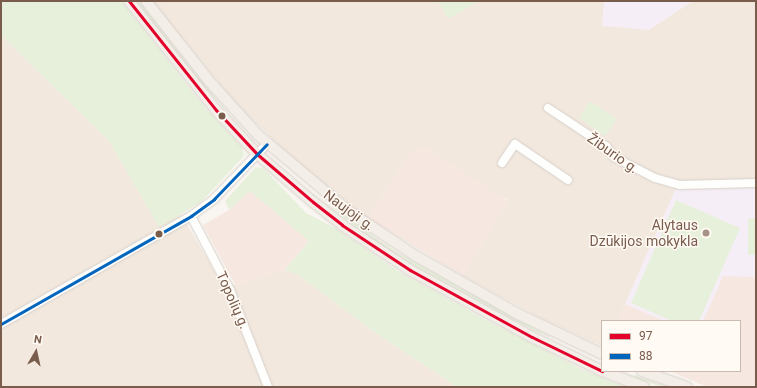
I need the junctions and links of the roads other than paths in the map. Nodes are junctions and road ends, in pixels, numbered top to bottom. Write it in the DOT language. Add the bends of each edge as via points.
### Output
graph roads {
  1 [pos="129,1"];
  2 [pos="146,1"];
  3 [pos="548,108"];
  4 [pos="267,144"];
  5 [pos="257,154"];
  6 [pos="502,163"];
  7 [pos="568,180"];
  8 [pos="756,183"];
  9 [pos="191,216"];
  10 [pos="1,324"];
  11 [pos="601,354"];
  12 [pos="601,370"];
  13 [pos="606,372"];
  14 [pos="645,372"];
  15 [pos="268,387"];
  16 [pos="644,387"];
  17 [pos="687,387"];
  1 -- 5 [label="main road, Naujoji g." via="185,74"];
  2 -- 4 [label="main road, Naujoji g." via="210,82"];
  3 -- 8 [label="street, Žiburio g." via="606,147 614,157 655,178 680,185"];
  4 -- 5 [label="street"];
  4 -- 11 [label="main road, Naujoji g." via="351,214 416,256 518,314"];
  5 -- 9 [label="street" via="214,199"];
  5 -- 12 [label="main road, Naujoji g." via="342,225 403,266 532,338"];
  6 -- 7 [label="street" via="514,144"];
  9 -- 10 [label="street"];
  9 -- 15 [label="street, Topolių g." via="230,290"];
  13 -- 16 [label="main road, Naujoji g."];
  14 -- 17 [label="main road"];
}
